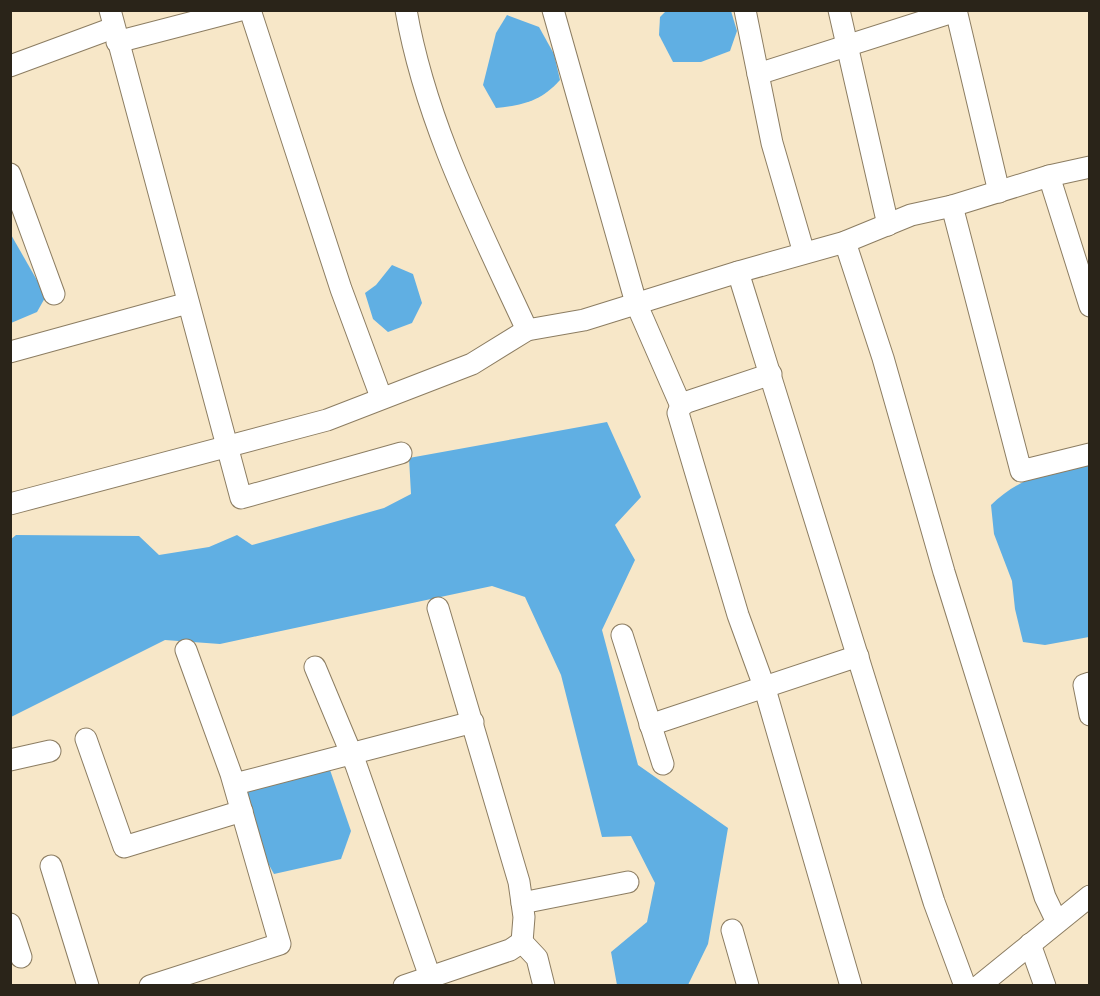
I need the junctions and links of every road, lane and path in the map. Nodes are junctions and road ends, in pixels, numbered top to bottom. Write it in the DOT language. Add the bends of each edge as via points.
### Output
graph roads {
  1 [pos="240,10"];
  2 [pos="250,10"];
  3 [pos="406,10"];
  4 [pos="553,10"];
  5 [pos="745,10"];
  6 [pos="839,10"];
  7 [pos="956,11"];
  8 [pos="113,27"];
  9 [pos="848,44"];
  10 [pos="10,66"];
  11 [pos="758,74"];
  12 [pos="1089,167"];
  13 [pos="10,174"];
  14 [pos="1049,176"];
  15 [pos="999,192"];
  16 [pos="952,206"];
  17 [pos="888,225"];
  18 [pos="845,242"];
  19 [pos="804,253"];
  20 [pos="738,272"];
  21 [pos="54,294"];
  22 [pos="188,303"];
  23 [pos="636,303"];
  24 [pos="1089,306"];
  25 [pos="527,330"];
  26 [pos="10,352"];
  27 [pos="771,374"];
  28 [pos="381,398"];
  29 [pos="681,406"];
  30 [pos="225,447"];
  31 [pos="401,453"];
  32 [pos="1089,454"];
  33 [pos="10,504"];
  34 [pos="438,608"];
  35 [pos="622,635"];
  36 [pos="186,650"];
  37 [pos="858,656"];
  38 [pos="315,667"];
  39 [pos="1089,683"];
  40 [pos="765,689"];
  41 [pos="1089,715"];
  42 [pos="473,722"];
  43 [pos="650,725"];
  44 [pos="86,739"];
  45 [pos="50,751"];
  46 [pos="351,753"];
  47 [pos="10,760"];
  48 [pos="663,764"];
  49 [pos="235,784"];
  50 [pos="242,812"];
  51 [pos="51,866"];
  52 [pos="628,882"];
  53 [pos="1089,896"];
  54 [pos="522,903"];
  55 [pos="1057,922"];
  56 [pos="10,924"];
  57 [pos="732,930"];
  58 [pos="522,942"];
  59 [pos="1030,944"];
  60 [pos="21,957"];
  61 [pos="430,976"];
  62 [pos="88,986"];
  63 [pos="150,986"];
  64 [pos="404,986"];
  65 [pos="544,986"];
  66 [pos="748,986"];
  67 [pos="851,986"];
  68 [pos="965,986"];
  69 [pos="979,986"];
  70 [pos="1045,986"];
  1 -- 8 [label="street"];
  2 -- 28 [label="street" via="341,289"];
  3 -- 25 [label="street" via="412,47 432,115"];
  4 -- 23 [label="street"];
  5 -- 11 [label="street"];
  6 -- 9 [label="street"];
  7 -- 9 [label="street"];
  7 -- 15 [label="street"];
  8 -- 10 [label="street"];
  8 -- 22 [label="street"];
  9 -- 11 [label="street"];
  9 -- 17 [label="street"];
  11 -- 19 [label="street" via="772,142"];
  12 -- 14 [label="street"];
  13 -- 21 [label="street"];
  14 -- 15 [label="street"];
  14 -- 24 [label="street"];
  15 -- 16 [label="street"];
  16 -- 17 [label="street"];
  16 -- 32 [label="street" via="1021,471"];
  17 -- 18 [label="street"];
  18 -- 19 [label="street"];
  18 -- 55 [label="street" via="1045,897"];
  19 -- 20 [label="street"];
  20 -- 23 [label="street"];
  20 -- 27 [label="street"];
  22 -- 26 [label="street"];
  22 -- 30 [label="street"];
  23 -- 25 [label="street" via="584,320"];
  23 -- 29 [label="street"];
  25 -- 28 [label="street" via="472,364"];
  27 -- 29 [label="street"];
  27 -- 37 [label="street"];
  28 -- 30 [label="street" via="327,420"];
  29 -- 40 [label="street" via="678,413 688,455"];
  30 -- 31 [label="street" via="241,498"];
  30 -- 33 [label="street"];
  34 -- 42 [label="street"];
  35 -- 43 [label="street"];
  36 -- 49 [label="street"];
  37 -- 40 [label="street"];
  37 -- 68 [label="street" via="934,902"];
  38 -- 46 [label="street"];
  39 -- 41 [label="street" via="1084,685"];
  40 -- 43 [label="street"];
  40 -- 67 [label="street"];
  42 -- 46 [label="street"];
  42 -- 54 [label="street"];
  43 -- 48 [label="street"];
  44 -- 50 [label="street" via="124,847"];
  45 -- 47 [label="street"];
  46 -- 49 [label="street"];
  46 -- 61 [label="street"];
  49 -- 50 [label="street"];
  50 -- 63 [label="street" via="280,944"];
  51 -- 62 [label="street"];
  52 -- 54 [label="street"];
  53 -- 55 [label="street"];
  54 -- 58 [label="street"];
  55 -- 59 [label="street"];
  56 -- 60 [label="street"];
  57 -- 66 [label="street"];
  58 -- 61 [label="street" via="510,950"];
  58 -- 65 [label="street" via="537,958"];
  59 -- 69 [label="street"];
  59 -- 70 [label="street"];
  61 -- 64 [label="street"];
}
